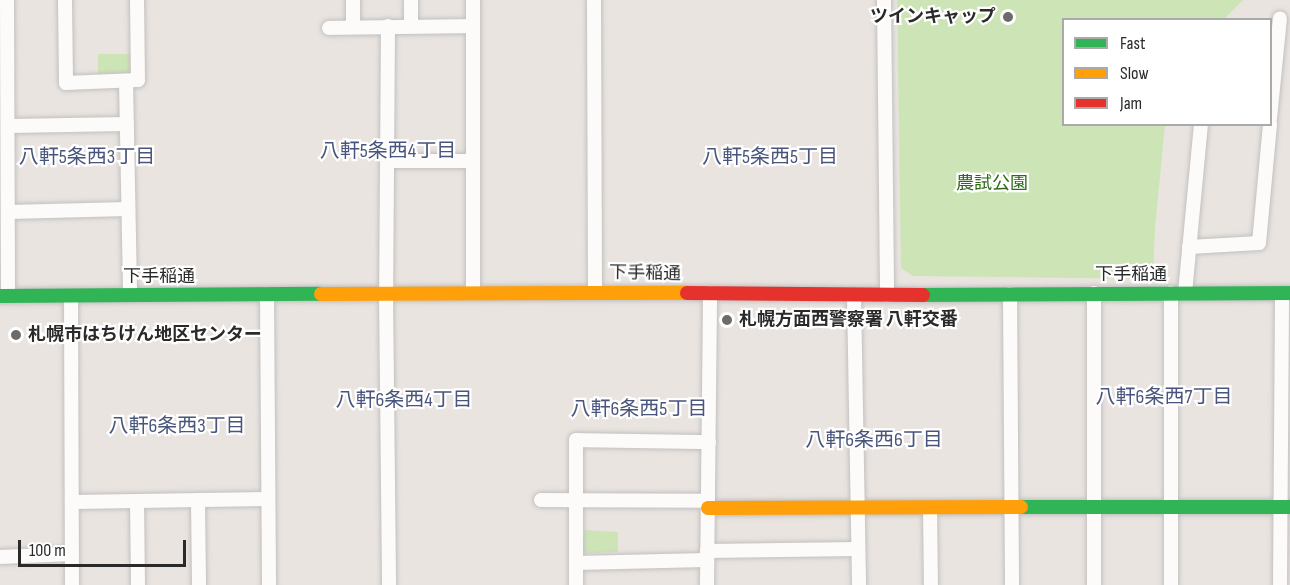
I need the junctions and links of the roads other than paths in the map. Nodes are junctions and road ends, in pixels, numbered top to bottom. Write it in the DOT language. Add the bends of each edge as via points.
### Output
graph roads {
  1 [pos="7,0"];
  2 [pos="65,0"];
  3 [pos="137,0"];
  4 [pos="353,0"];
  5 [pos="411,0"];
  6 [pos="473,0"];
  7 [pos="594,0"];
  8 [pos="884,0"];
  9 [pos="1280,19"];
  10 [pos="388,26"];
  11 [pos="411,26"];
  12 [pos="473,26"];
  13 [pos="353,27"];
  14 [pos="329,28"];
  15 [pos="126,81"];
  16 [pos="1272,98"];
  17 [pos="127,124"];
  18 [pos="8,126"];
  19 [pos="1201,126"];
  20 [pos="1270,126"];
  21 [pos="387,161"];
  22 [pos="473,161"];
  23 [pos="128,209"];
  24 [pos="8,212"];
  25 [pos="1189,247"];
  26 [pos="595,292"];
  27 [pos="386,293"];
  28 [pos="473,293"];
  29 [pos="710,293"];
  30 [pos="1094,293"];
  31 [pos="1178,293"];
  32 [pos="1286,293"];
  33 [pos="267,294"];
  34 [pos="1010,294"];
  35 [pos="130,295"];
  36 [pos="854,295"];
  37 [pos="887,295"];
  38 [pos="4,296"];
  39 [pos="71,296"];
  40 [pos="709,442"];
  41 [pos="268,499"];
  42 [pos="575,499"];
  43 [pos="198,500"];
  44 [pos="542,500"];
  45 [pos="137,501"];
  46 [pos="72,502"];
  47 [pos="708,505"];
  48 [pos="1094,507"];
  49 [pos="1172,507"];
  50 [pos="1285,507"];
  51 [pos="858,508"];
  52 [pos="930,508"];
  53 [pos="1011,508"];
  54 [pos="858,549"];
  55 [pos="72,554"];
  56 [pos="0,556"];
  57 [pos="707,556"];
  58 [pos="576,563"];
  59 [pos="72,585"];
  60 [pos="138,585"];
  61 [pos="199,585"];
  62 [pos="269,585"];
  63 [pos="389,585"];
  64 [pos="576,585"];
  65 [pos="707,585"];
  66 [pos="859,585"];
  67 [pos="931,585"];
  68 [pos="1012,585"];
  69 [pos="1094,585"];
  70 [pos="1171,585"];
  71 [pos="1280,585"];
  1 -- 18 [label="street"];
  2 -- 15 [label="street" via="66,83"];
  3 -- 15 [label="street" via="138,80"];
  4 -- 13 [label="street"];
  5 -- 11 [label="street"];
  6 -- 12 [label="street"];
  7 -- 26 [label="street"];
  8 -- 37 [label="street"];
  9 -- 16 [label="street"];
  10 -- 11 [label="street"];
  10 -- 13 [label="street"];
  10 -- 21 [label="street"];
  11 -- 12 [label="street"];
  12 -- 22 [label="street"];
  13 -- 14 [label="street"];
  15 -- 17 [label="street"];
  17 -- 18 [label="street"];
  17 -- 23 [label="street"];
  18 -- 24 [label="street"];
  19 -- 25 [label="street"];
  20 -- 25 [label="street" via="1259,243"];
  21 -- 22 [label="street"];
  21 -- 27 [label="street"];
  22 -- 28 [label="street"];
  23 -- 24 [label="street"];
  23 -- 35 [label="street"];
  24 -- 38 [label="street"];
  25 -- 31 [label="street"];
  26 -- 28 [label="main road, 下手稲通"];
  26 -- 29 [label="main road, 下手稲通"];
  27 -- 28 [label="main road, 下手稲通"];
  27 -- 33 [label="main road, 下手稲通"];
  27 -- 63 [label="street"];
  29 -- 36 [label="main road, 下手稲通"];
  29 -- 40 [label="street"];
  30 -- 31 [label="main road, 下手稲通"];
  30 -- 34 [label="main road, 下手稲通"];
  30 -- 48 [label="street"];
  31 -- 32 [label="main road, 下手稲通"];
  31 -- 49 [label="street"];
  32 -- 50 [label="street"];
  33 -- 35 [label="main road, 下手稲通"];
  33 -- 41 [label="street"];
  34 -- 37 [label="main road, 下手稲通"];
  34 -- 53 [label="street"];
  35 -- 39 [label="main road, 下手稲通"];
  36 -- 37 [label="main road, 下手稲通"];
  36 -- 51 [label="street"];
  38 -- 39 [label="main road, 下手稲通"];
  39 -- 46 [label="street"];
  40 -- 42 [label="street" via="576,440"];
  40 -- 47 [label="street"];
  41 -- 43 [label="street"];
  41 -- 62 [label="street"];
  42 -- 44 [label="street"];
  42 -- 47 [label="street"];
  42 -- 58 [label="street"];
  43 -- 45 [label="street"];
  43 -- 61 [label="street"];
  45 -- 46 [label="street"];
  45 -- 60 [label="street"];
  46 -- 55 [label="street"];
  47 -- 51 [label="main road"];
  47 -- 57 [label="street"];
  48 -- 49 [label="main road"];
  48 -- 53 [label="main road"];
  48 -- 69 [label="street"];
  49 -- 50 [label="main road"];
  49 -- 70 [label="street"];
  50 -- 71 [label="street"];
  51 -- 52 [label="main road"];
  51 -- 54 [label="street"];
  52 -- 53 [label="main road"];
  52 -- 67 [label="street"];
  53 -- 68 [label="street"];
  54 -- 57 [label="street"];
  54 -- 66 [label="street"];
  55 -- 56 [label="street"];
  55 -- 59 [label="street"];
  57 -- 58 [label="street"];
  57 -- 65 [label="street"];
  58 -- 64 [label="street"];
}
